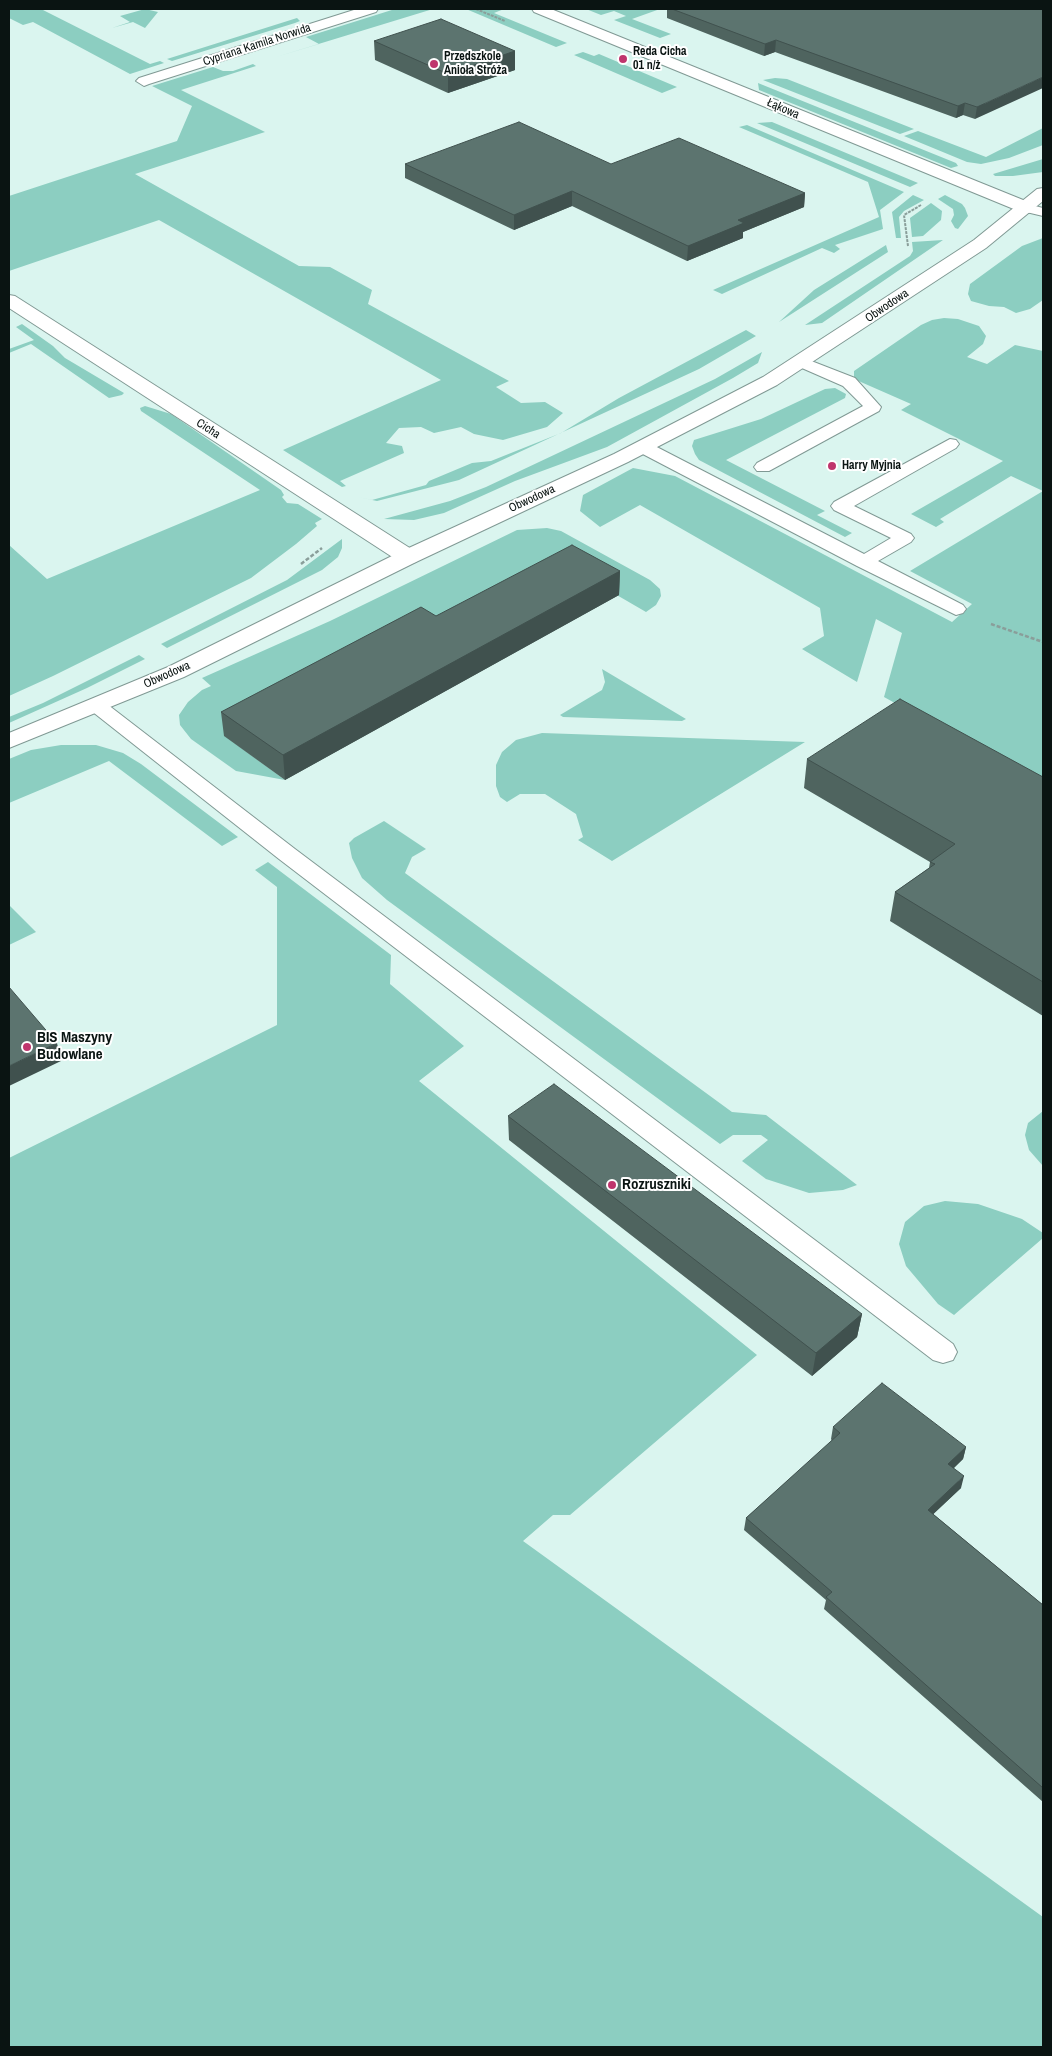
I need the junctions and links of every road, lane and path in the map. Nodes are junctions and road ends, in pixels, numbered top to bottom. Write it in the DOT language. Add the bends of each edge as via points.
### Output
graph roads {
  1 [pos="371,9"];
  2 [pos="539,9"];
  3 [pos="144,81"];
  4 [pos="1043,193"];
  5 [pos="924,203"];
  6 [pos="1038,207"];
  7 [pos="908,250"];
  8 [pos="9,300"];
  9 [pos="802,362"];
  10 [pos="950,444"];
  11 [pos="642,447"];
  12 [pos="763,467"];
  13 [pos="408,557"];
  14 [pos="864,562"];
  15 [pos="956,609"];
  16 [pos="1043,642"];
  17 [pos="96,705"];
  18 [pos="9,741"];
  19 [pos="943,1352"];
  1 -- 3 [label="street, Cypriana Kamila Norwida"];
  2 -- 6 [label="street, Łąkowa"];
  4 -- 6 [label="street, Obwodowa"];
  5 -- 7 [label="path" via="904,215"];
  6 -- 9 [label="street, Obwodowa"];
  8 -- 13 [label="street, Cicha"];
  9 -- 11 [label="street, Obwodowa"];
  9 -- 12 [label="lane" via="849,382 873,407"];
  10 -- 14 [label="lane" via="840,506 905,538"];
  11 -- 13 [label="street, Obwodowa"];
  11 -- 14 [label="lane"];
  13 -- 17 [label="street, Obwodowa" via="176,672"];
  14 -- 15 [label="lane"];
  15 -- 16 [label="path" via="1001,629"];
  17 -- 18 [label="street, Obwodowa"];
  17 -- 19 [label="lane"];
}
